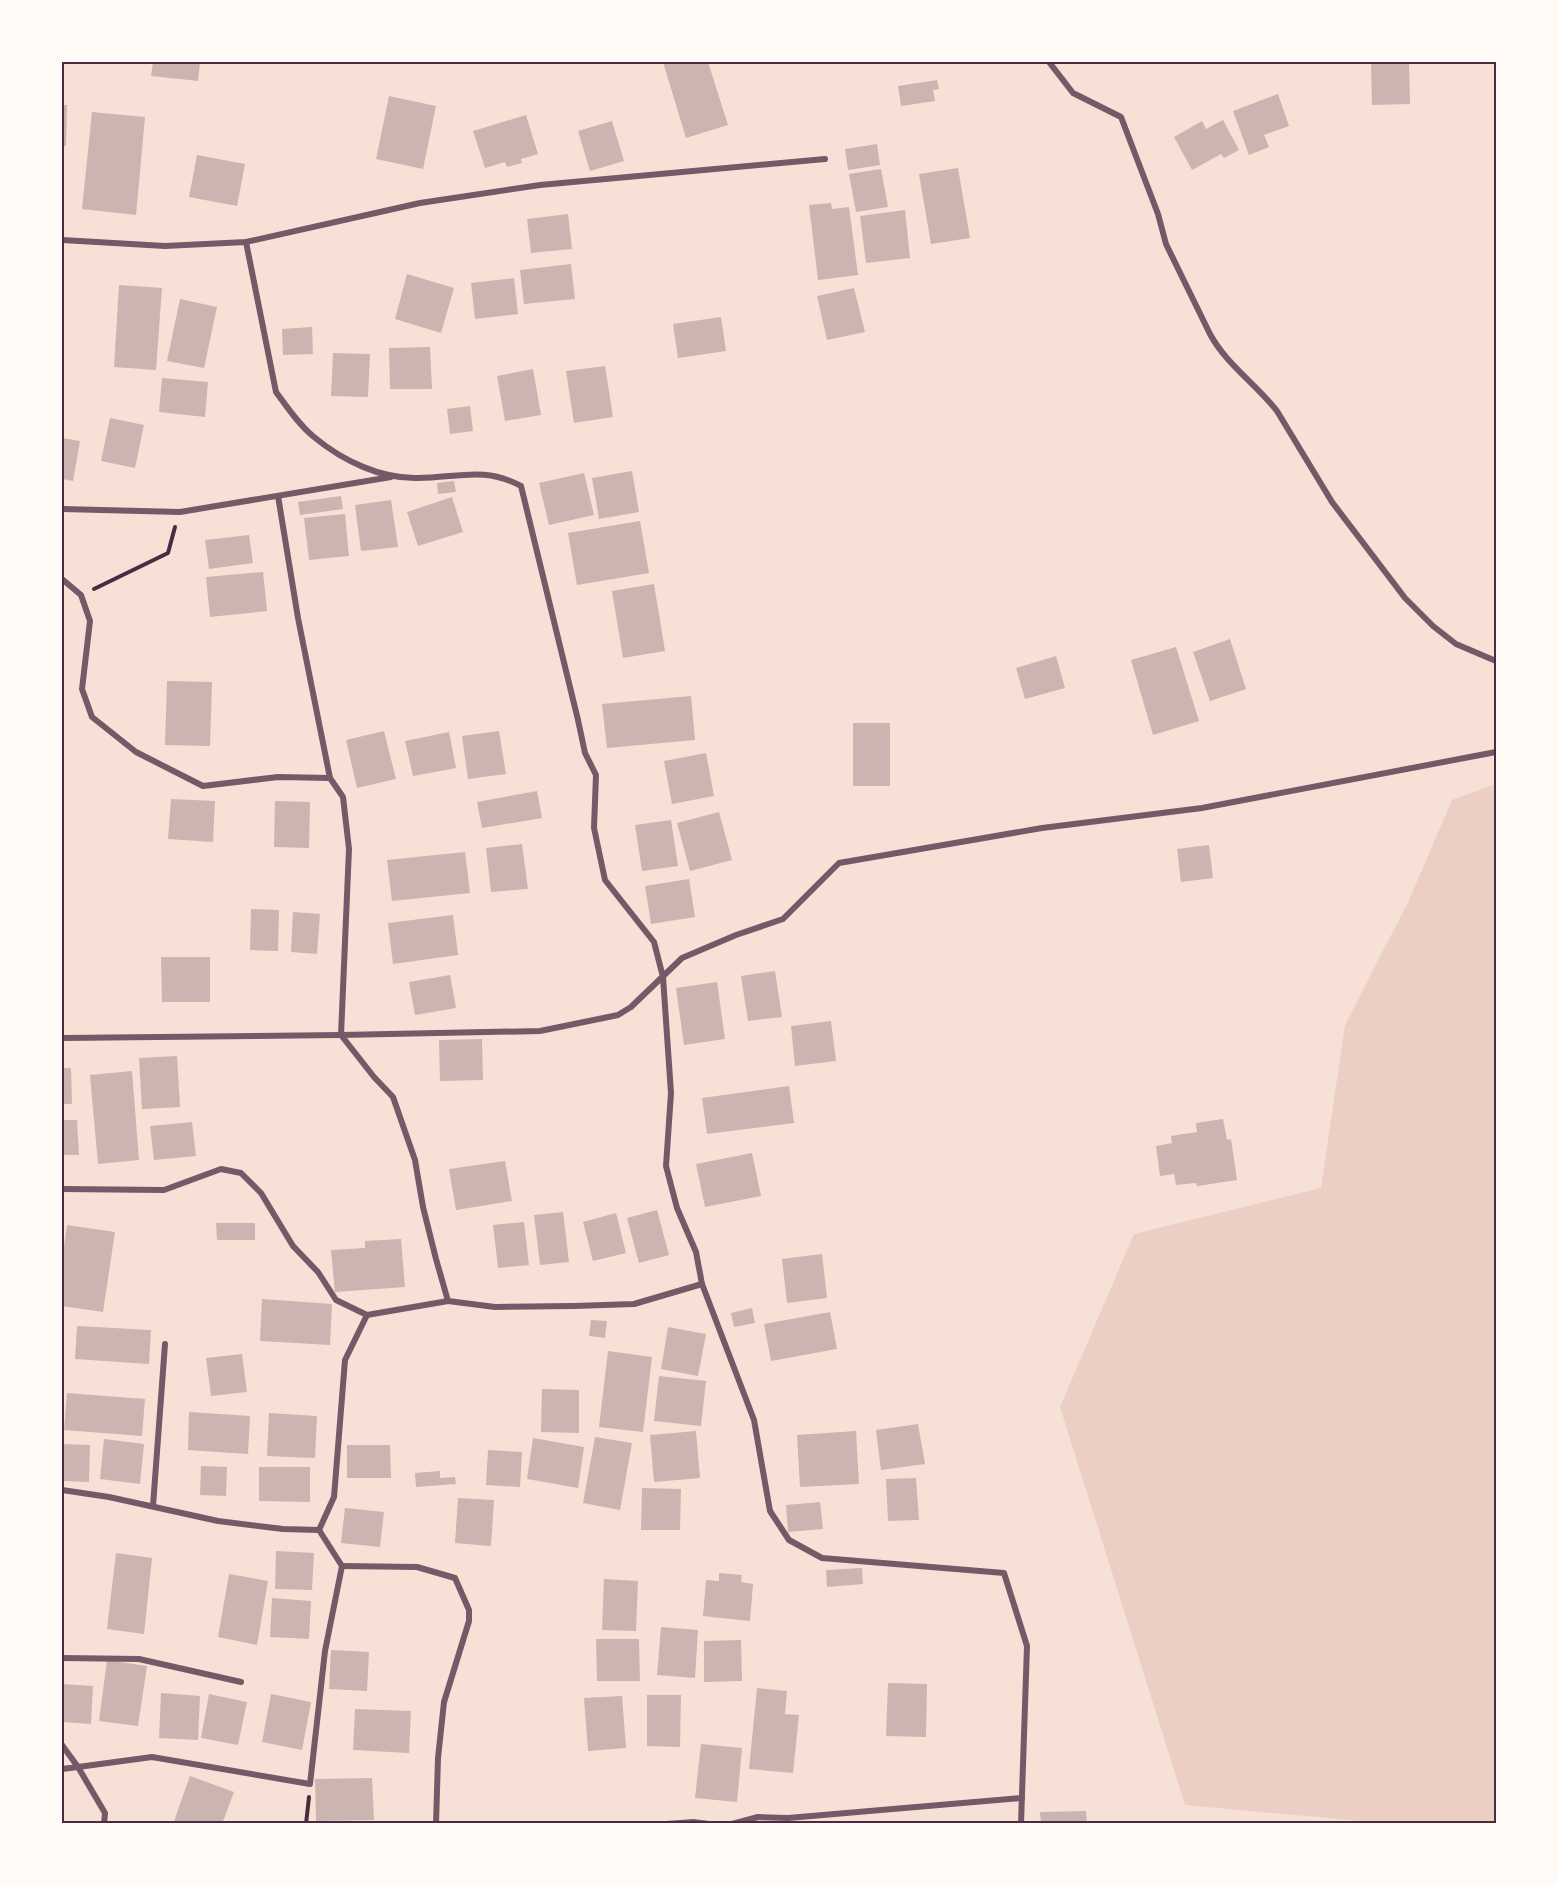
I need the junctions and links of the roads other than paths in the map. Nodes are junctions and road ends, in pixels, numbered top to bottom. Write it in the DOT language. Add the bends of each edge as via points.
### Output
graph roads {
  1 [pos="1049,62"];
  2 [pos="825,159"];
  3 [pos="62,240"];
  4 [pos="246,242"];
  5 [pos="392,477"];
  6 [pos="278,496"];
  7 [pos="62,509"];
  8 [pos="62,579"];
  9 [pos="1497,661"];
  10 [pos="1497,752"];
  11 [pos="330,778"];
  12 [pos="663,977"];
  13 [pos="341,1035"];
  14 [pos="62,1038"];
  15 [pos="62,1189"];
  16 [pos="702,1284"];
  17 [pos="448,1301"];
  18 [pos="367,1315"];
  19 [pos="165,1344"];
  20 [pos="62,1490"];
  21 [pos="153,1506"];
  22 [pos="320,1530"];
  23 [pos="342,1566"];
  24 [pos="62,1658"];
  25 [pos="241,1682"];
  26 [pos="62,1745"];
  27 [pos="78,1767"];
  28 [pos="62,1769"];
  29 [pos="1022,1798"];
  30 [pos="104,1824"];
  31 [pos="436,1824"];
  32 [pos="667,1824"];
  33 [pos="709,1824"];
  34 [pos="732,1824"];
  35 [pos="1021,1824"];
  1 -- 9 [label="street" via="1073,93 1122,117 1166,244 1218,349 1276,411 1332,502 1405,598 1433,626 1456,644"];
  2 -- 4 [label="street" via="540,185 420,204"];
  3 -- 4 [label="street" via="165,246"];
  4 -- 5 [label="street" via="276,392 314,436 348,460"];
  5 -- 6 [label="street"];
  5 -- 12 [label="street" via="481,473 521,486 585,753 596,775 594,828 605,880 654,942"];
  6 -- 7 [label="street" via="180,512"];
  6 -- 11 [label="street"];
  8 -- 11 [label="street" via="81,595 90,621 82,689 92,717 136,752 203,786 278,777"];
  10 -- 12 [label="street" via="1202,808 1042,828 839,863 783,919 682,958"];
  11 -- 13 [label="street" via="343,797 349,849"];
  12 -- 13 [label="street" via="618,1015 540,1030"];
  12 -- 16 [label="street" via="671,1093 666,1166 677,1208 696,1252"];
  13 -- 14 [label="street"];
  13 -- 17 [label="street" via="393,1097 415,1160"];
  15 -- 18 [label="street" via="164,1190 221,1168 241,1173 261,1193 293,1246 318,1272 336,1300"];
  16 -- 17 [label="street" via="634,1304 495,1307"];
  16 -- 29 [label="street" via="754,1420 770,1511 789,1540 822,1558 1004,1574 1027,1646"];
  17 -- 18 [label="street"];
  18 -- 22 [label="street" via="345,1360 334,1497"];
  19 -- 21 [label="street"];
  20 -- 21 [label="street"];
  21 -- 22 [label="street" via="218,1521"];
  22 -- 23 [label="street"];
  23 -- 27 [label="street" via="325,1650 310,1784 152,1757"];
  23 -- 31 [label="street" via="417,1567 455,1578 469,1610 444,1702"];
  24 -- 25 [label="street" via="139,1659"];
  26 -- 27 [label="street"];
  27 -- 28 [label="street"];
  27 -- 30 [label="street" via="105,1813"];
  29 -- 34 [label="street" via="788,1818 758,1817"];
  29 -- 35 [label="street"];
  32 -- 33 [label="street"];
}
